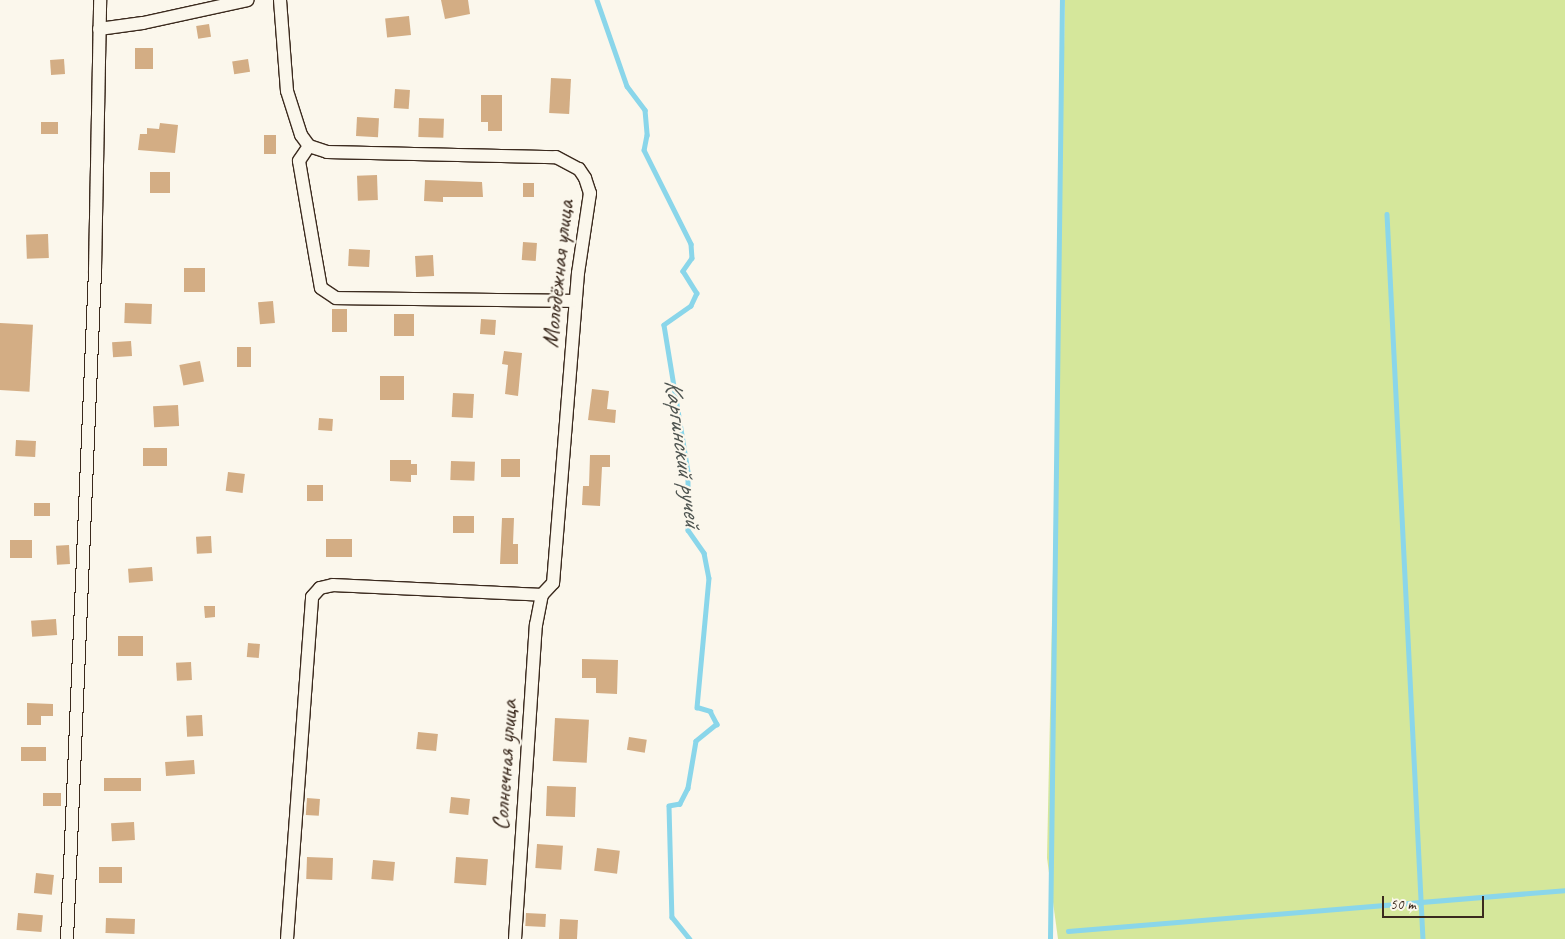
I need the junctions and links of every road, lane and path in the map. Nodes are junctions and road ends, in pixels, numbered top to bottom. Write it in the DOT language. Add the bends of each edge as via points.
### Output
graph roads {
  1 [pos="100,0"];
  2 [pos="248,0"];
  3 [pos="280,0"];
  4 [pos="99,29"];
  5 [pos="309,146"];
  6 [pos="575,301"];
  7 [pos="542,595"];
  8 [pos="67,939"];
  9 [pos="287,939"];
  10 [pos="515,939"];
  1 -- 4 [label="street"];
  2 -- 4 [label="street" via="143,23"];
  3 -- 5 [label="street" via="287,90 301,135"];
  4 -- 8 [label="street" via="95,270"];
  5 -- 6 [label="street" via="299,161 316,260 321,288 336,298"];
  5 -- 6 [label="street, Молодёжная улица" via="327,152 556,157 579,169 590,193"];
  6 -- 7 [label="street, Молодёжная улица" via="553,583"];
  7 -- 9 [label="street" via="333,585 320,588 312,597"];
  7 -- 10 [label="street, Солнечная улица" via="536,625"];
}
